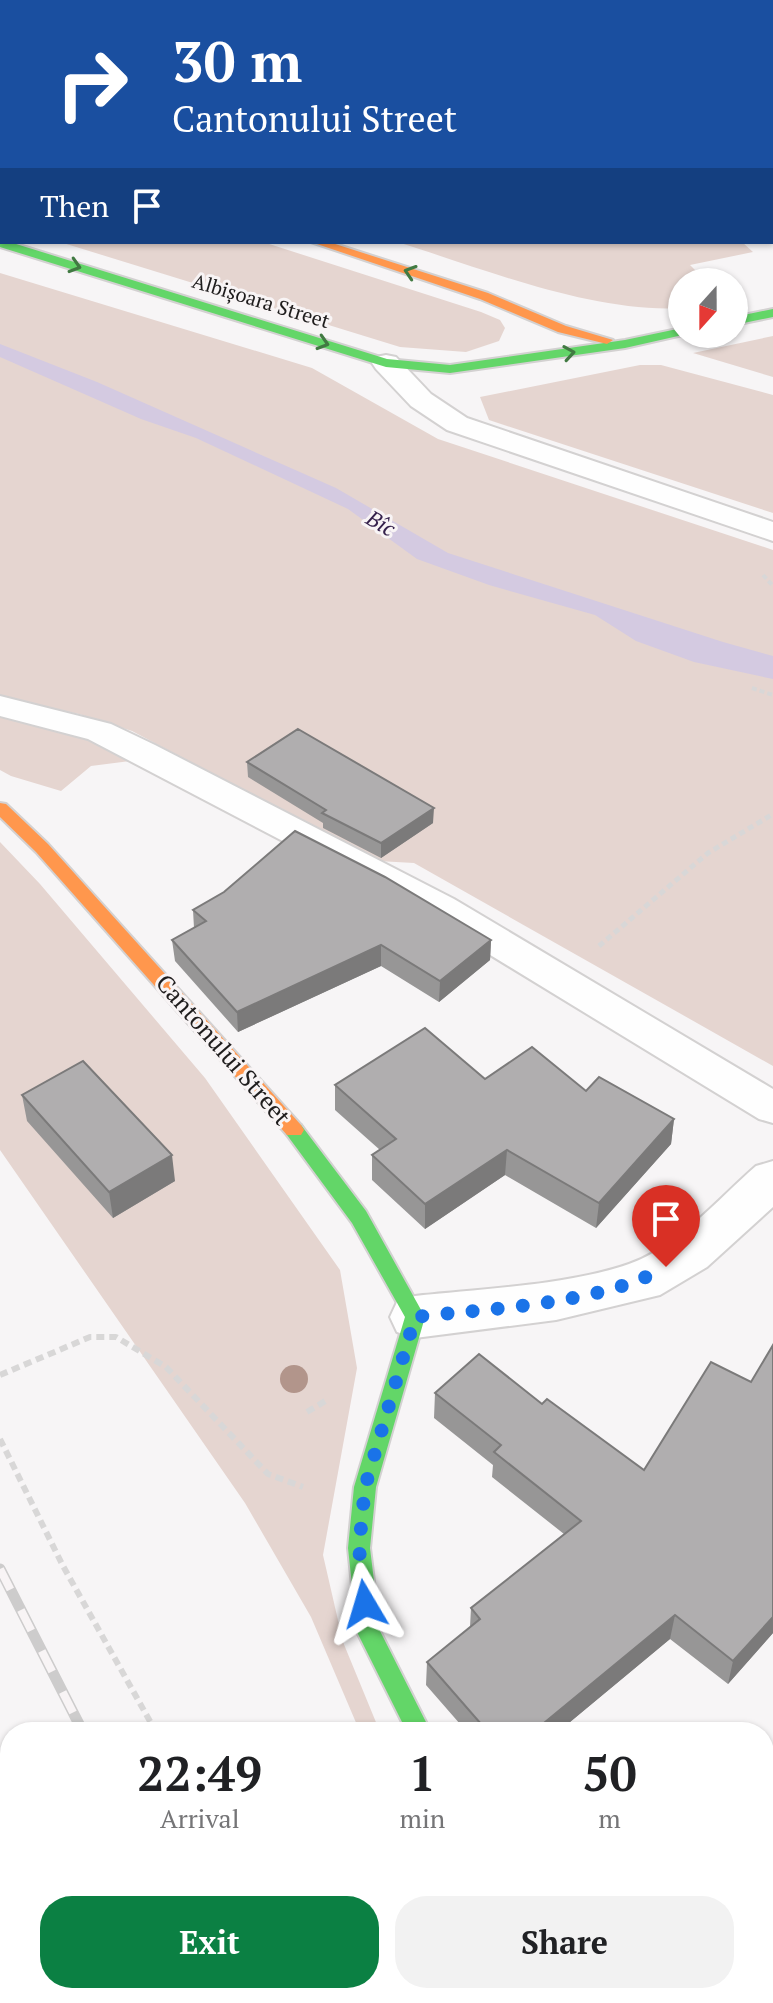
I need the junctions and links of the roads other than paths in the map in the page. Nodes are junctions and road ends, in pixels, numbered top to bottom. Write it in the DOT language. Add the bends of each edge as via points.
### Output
graph roads {
  1 [pos="3,244"];
  2 [pos="323,244"];
  3 [pos="484,296"];
  4 [pos="568,311"];
  5 [pos="773,313"];
  6 [pos="748,318"];
  7 [pos="641,321"];
  8 [pos="668,323"];
  9 [pos="668,335"];
  10 [pos="625,344"];
  11 [pos="386,363"];
  12 [pos="773,532"];
  13 [pos="0,706"];
  14 [pos="0,808"];
  15 [pos="773,1108"];
  16 [pos="773,1179"];
  17 [pos="415,1317"];
  18 [pos="414,1722"];
  1 -- 11 [label="main road, Albișoara Street, one-way"];
  3 -- 2 [label="main road, one-way"];
  3 -- 4 [label="main road"];
  3 -- 10 [label="main road" via="562,329"];
  5 -- 6 [label="main road"];
  7 -- 8 [label="main road"];
  9 -- 10 [label="main road, Albișoara Street"];
  11 -- 10 [label="main road, Albișoara Street, one-way" via="450,369"];
  11 -- 12 [label="lane" via="421,400 457,424"];
  13 -- 15 [label="lane" via="99,731 441,908"];
  14 -- 17 [label="main road, Cantonului Street" via="277,1108 359,1217"];
  16 -- 17 [label="street" via="690,1253 642,1281 556,1300"];
  17 -- 18 [label="main road" via="365,1487 359,1548 369,1632"];
}
